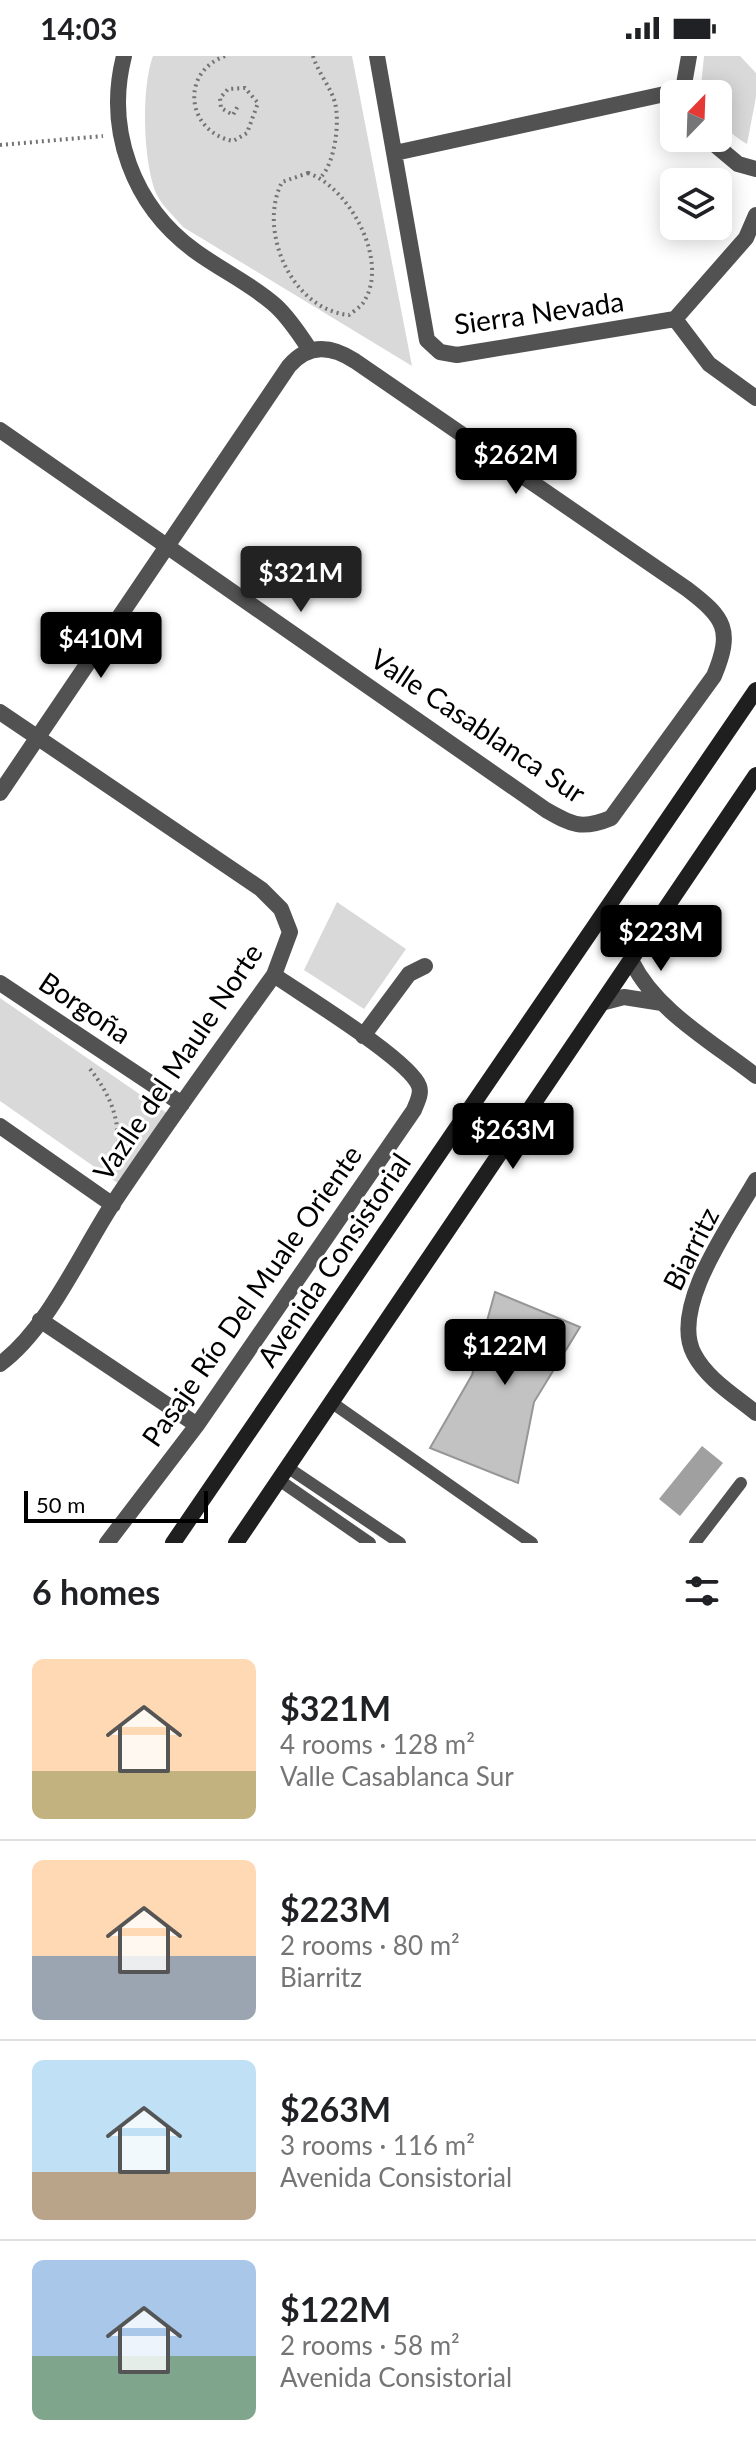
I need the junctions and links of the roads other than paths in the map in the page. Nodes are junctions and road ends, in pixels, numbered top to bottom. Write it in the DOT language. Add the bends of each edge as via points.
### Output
graph roads {
  1 [pos="124,56"];
  2 [pos="377,56"];
  3 [pos="689,56"];
  4 [pos="685,80"];
  5 [pos="660,97"];
  6 [pos="724,152"];
  7 [pos="395,153"];
  8 [pos="756,169"];
  9 [pos="756,215"];
  10 [pos="675,319"];
  11 [pos="310,350"];
  12 [pos="756,398"];
  13 [pos="0,430"];
  14 [pos="170,546"];
  15 [pos="756,690"];
  16 [pos="0,712"];
  17 [pos="37,737"];
  18 [pos="756,775"];
  19 [pos="0,793"];
  20 [pos="632,962"];
  21 [pos="425,966"];
  22 [pos="274,975"];
  23 [pos="0,983"];
  24 [pos="605,1002"];
  25 [pos="663,1004"];
  26 [pos="363,1036"];
  27 [pos="756,1076"];
  28 [pos="182,1104"];
  29 [pos="0,1126"];
  30 [pos="756,1180"];
  31 [pos="113,1205"];
  32 [pos="40,1320"];
  33 [pos="0,1364"];
  34 [pos="331,1402"];
  35 [pos="756,1413"];
  36 [pos="197,1425"];
  37 [pos="283,1473"];
  38 [pos="741,1483"];
  39 [pos="107,1543"];
  40 [pos="173,1543"];
  41 [pos="236,1543"];
  42 [pos="370,1543"];
  43 [pos="400,1543"];
  44 [pos="532,1543"];
  45 [pos="695,1543"];
  1 -- 11 [label="street" via="118,94 121,135 135,183 177,236 273,303"];
  2 -- 7 [label="street, Sierra Nevada"];
  3 -- 4 [label="street"];
  5 -- 7 [label="street"];
  6 -- 8 [label="street"];
  7 -- 10 [label="street, Sierra Nevada" via="427,340 440,352 457,355"];
  9 -- 10 [label="street" via="746,238"];
  10 -- 12 [label="street" via="709,364"];
  11 -- 14 [label="street" via="289,366"];
  11 -- 14 [label="street, Valle Casablanca Sur" via="341,352 714,610 725,630 714,676 611,818 591,826 569,823"];
  13 -- 14 [label="street, Valle Casablanca Sur"];
  14 -- 17 [label="street"];
  15 -- 40 [label="main road, Avenida Consistorial"];
  16 -- 17 [label="street, Vazlle del Maule Norte"];
  17 -- 19 [label="street"];
  17 -- 22 [label="street, Vazlle del Maule Norte" via="261,889 281,909 290,932"];
  18 -- 20 [label="main road"];
  20 -- 24 [label="main road"];
  20 -- 25 [label="street"];
  21 -- 26 [label="street" via="409,974"];
  22 -- 26 [label="street"];
  22 -- 28 [label="street, Vazlle del Maule Norte"];
  23 -- 28 [label="street, Borgoña"];
  24 -- 25 [label="street" via="634,997"];
  24 -- 34 [label="main road"];
  25 -- 27 [label="street"];
  26 -- 36 [label="street, Pasaje Río Del Muale Oriente" via="411,1073 419,1086 414,1110"];
  28 -- 31 [label="street, Vazlle del Maule Norte"];
  29 -- 31 [label="street"];
  30 -- 35 [label="street, Biarritz" via="694,1291 688,1331 692,1352 709,1375"];
  31 -- 32 [label="street, Vazlle del Maule Norte"];
  32 -- 33 [label="street, Vazlle del Maule Norte"];
  32 -- 36 [label="street"];
  34 -- 37 [label="main road"];
  34 -- 44 [label="lane"];
  36 -- 39 [label="street, Pasaje Río Del Muale Oriente"];
  37 -- 41 [label="main road"];
  37 -- 42 [label="lane"];
  37 -- 43 [label="lane"];
  38 -- 45 [label="lane"];
}
